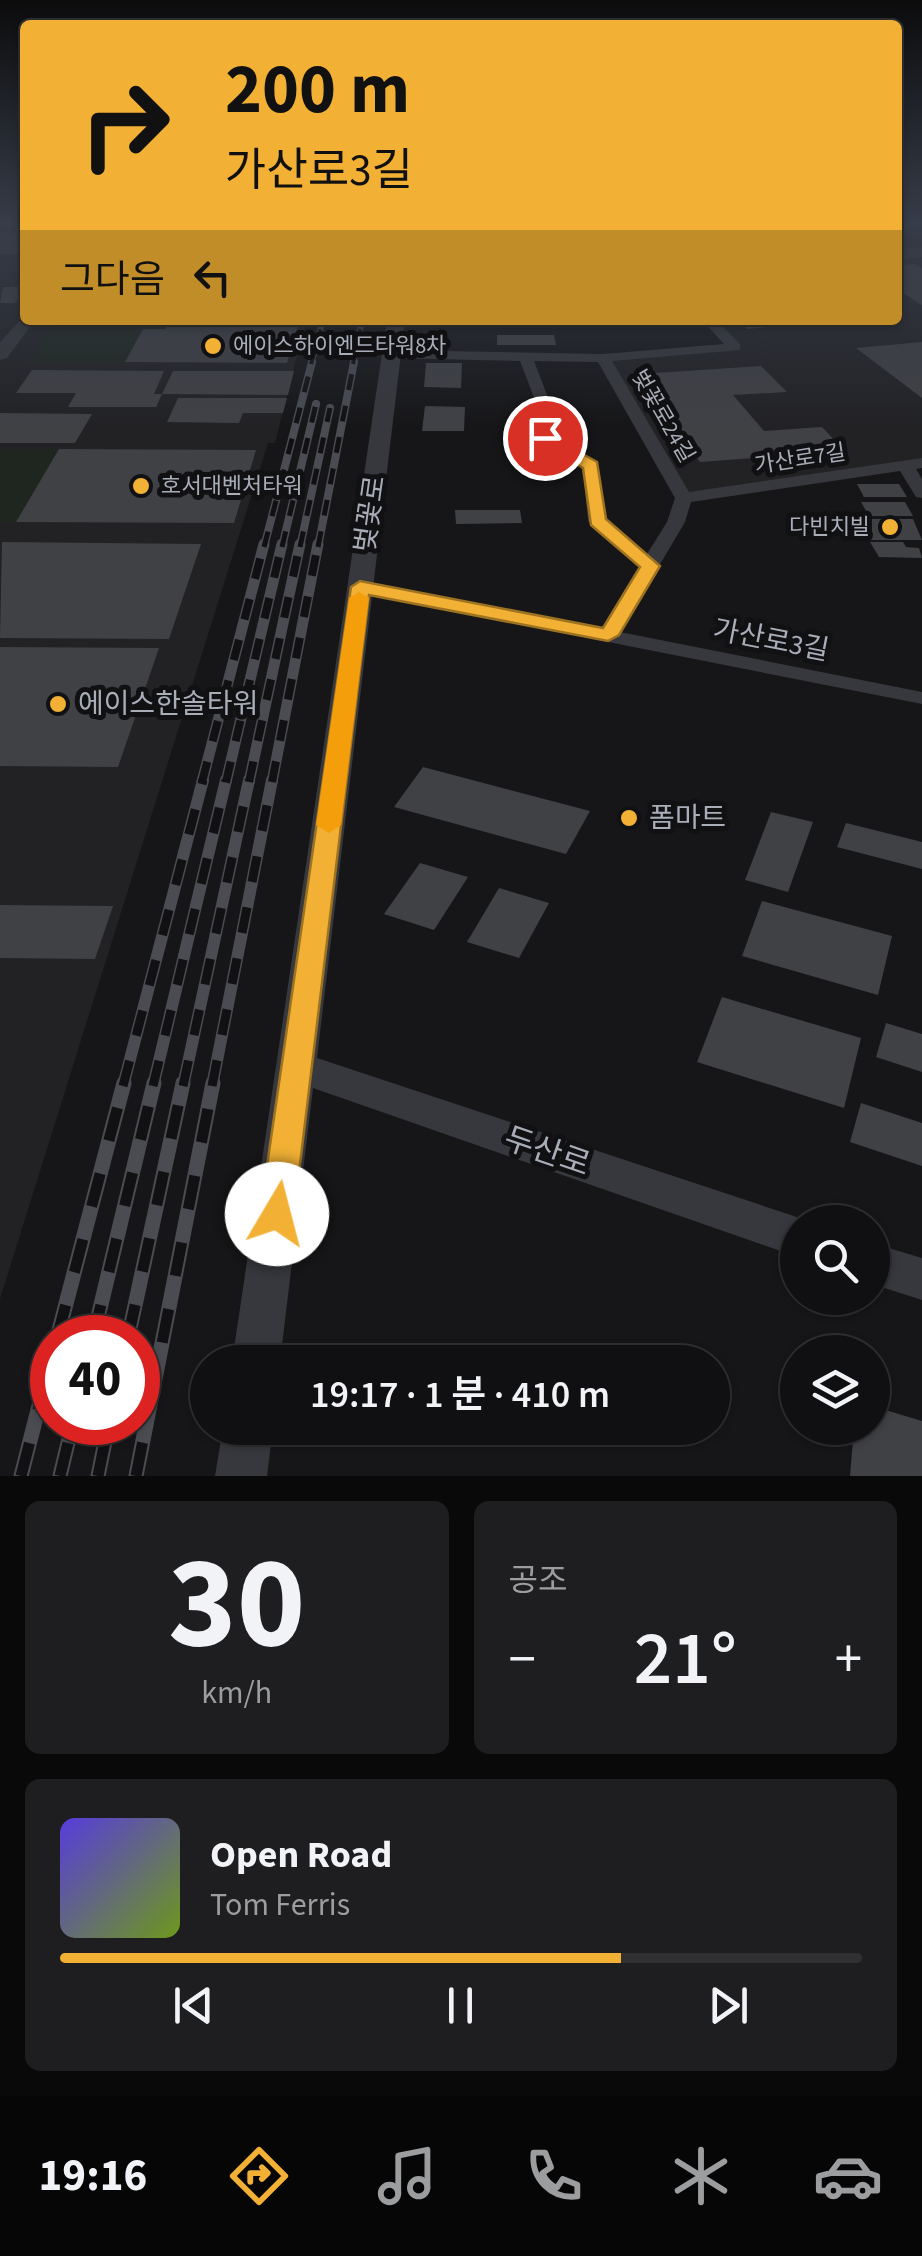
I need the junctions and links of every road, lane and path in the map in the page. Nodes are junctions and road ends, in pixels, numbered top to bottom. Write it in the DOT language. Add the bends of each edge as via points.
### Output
graph roads {
  1 [pos="22,325"];
  2 [pos="395,325"];
  3 [pos="714,325"];
  4 [pos="0,354"];
  5 [pos="392,354"];
  6 [pos="525,356"];
  7 [pos="603,358"];
  8 [pos="913,464"];
  9 [pos="922,493"];
  10 [pos="684,498"];
  11 [pos="650,566"];
  12 [pos="360,587"];
  13 [pos="608,635"];
  14 [pos="922,698"];
  15 [pos="297,1067"];
  16 [pos="780,1231"];
  17 [pos="890,1268"];
  18 [pos="922,1280"];
  19 [pos="258,1345"];
  20 [pos="246,1445"];
  21 [pos="241,1476"];
  1 -- 4 [label="street"];
  2 -- 5 [label="street, 벚꽃로"];
  3 -- 7 [label="street, 벚꽃로24길" via="735,347"];
  5 -- 6 [label="street, 벚꽃로24길"];
  5 -- 12 [label="street, 벚꽃로"];
  6 -- 7 [label="street, 벚꽃로24길"];
  6 -- 11 [label="street" via="542,400 545,438 592,466 597,521"];
  7 -- 10 [label="street, 벚꽃로24길"];
  8 -- 9 [label="street"];
  8 -- 10 [label="street, 가산로7길"];
  10 -- 11 [label="street"];
  11 -- 13 [label="street"];
  12 -- 13 [label="street, 가산로3길"];
  12 -- 15 [label="street, 벚꽃로"];
  13 -- 14 [label="street, 가산로3길"];
  15 -- 16 [label="street, 두산로"];
  15 -- 19 [label="street, 벚꽃로"];
  17 -- 18 [label="street"];
  20 -- 21 [label="street"];
}
